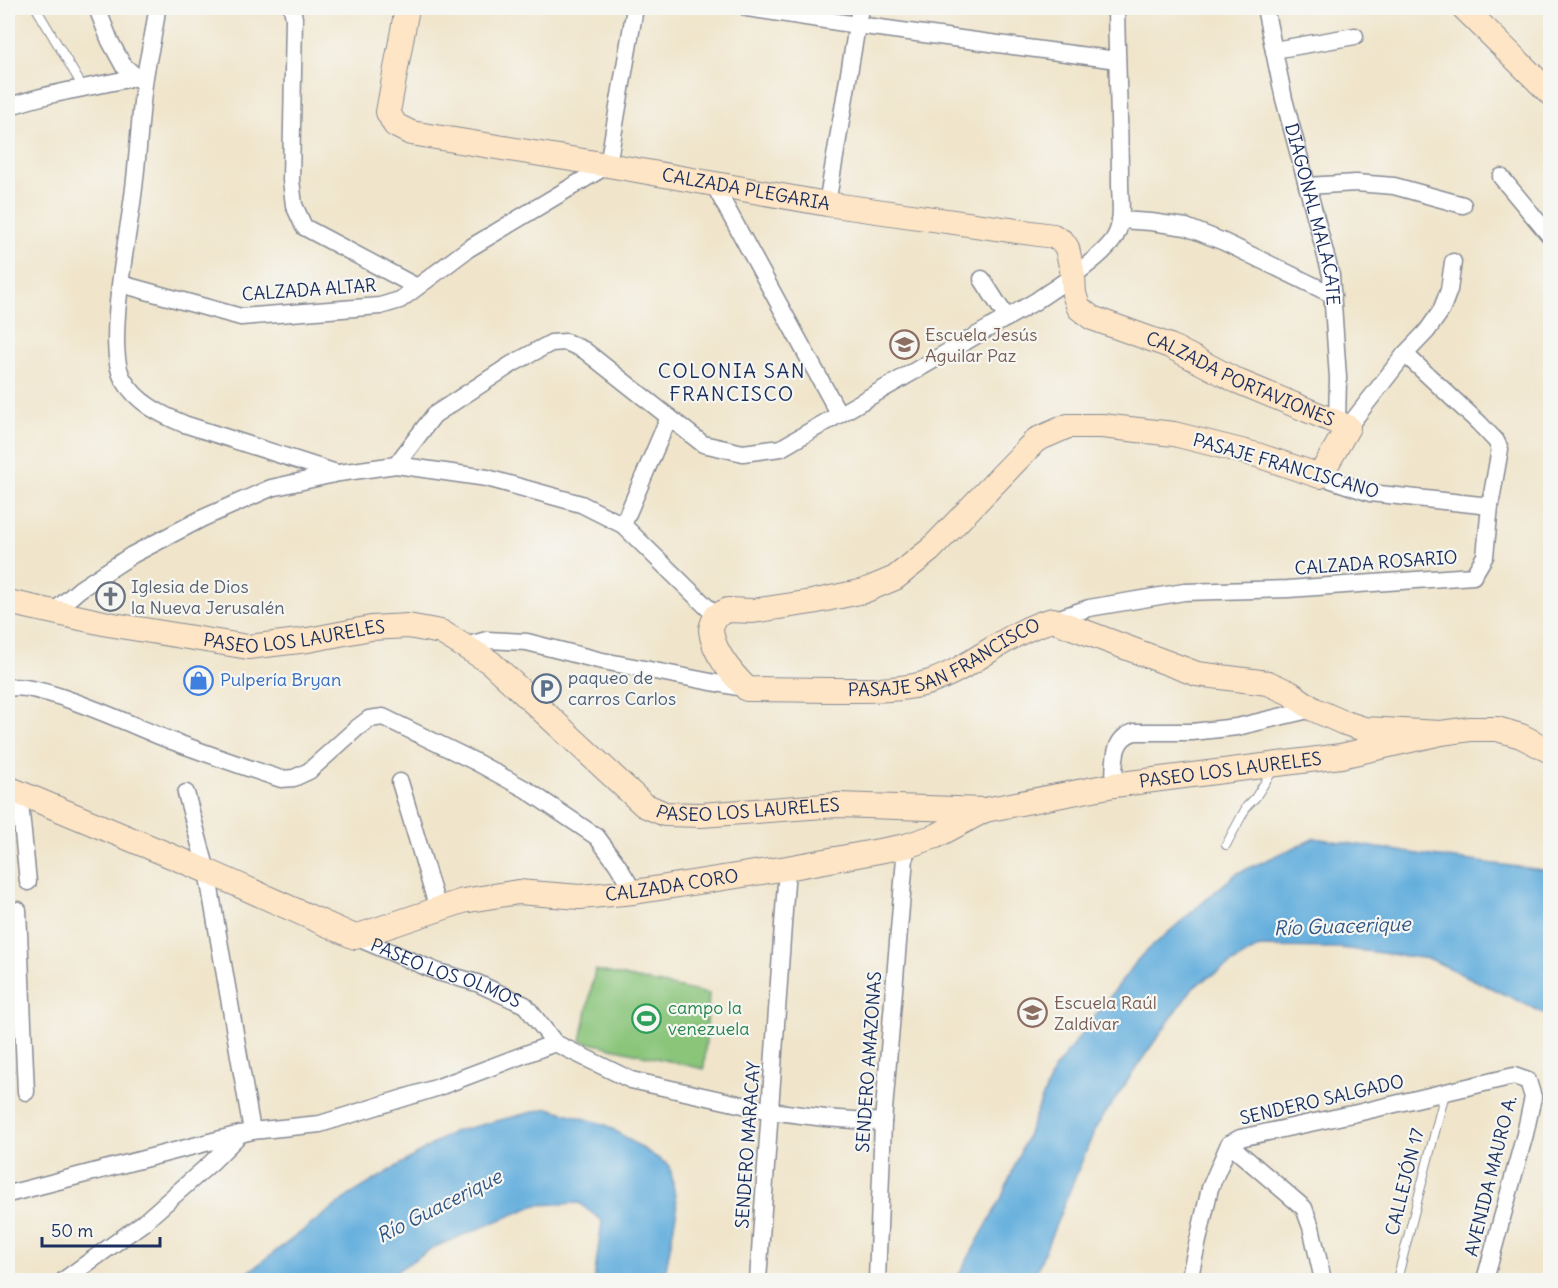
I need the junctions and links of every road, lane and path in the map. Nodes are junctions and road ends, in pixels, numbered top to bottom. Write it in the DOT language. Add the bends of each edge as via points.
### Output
graph roads {
  1 [pos="11,8"];
  2 [pos="36,8"];
  3 [pos="97,8"];
  4 [pos="157,8"];
  5 [pos="292,8"];
  6 [pos="407,8"];
  7 [pos="635,8"];
  8 [pos="747,8"];
  9 [pos="860,8"];
  10 [pos="1116,8"];
  11 [pos="1265,8"];
  12 [pos="1464,8"];
  13 [pos="8,12"];
  14 [pos="857,25"];
  15 [pos="1355,36"];
  16 [pos="1274,50"];
  17 [pos="1117,60"];
  18 [pos="141,81"];
  19 [pos="84,89"];
  20 [pos="1551,93"];
  21 [pos="8,107"];
  22 [pos="608,165"];
  23 [pos="1501,177"];
  24 [pos="714,185"];
  25 [pos="1307,186"];
  26 [pos="827,204"];
  27 [pos="1463,205"];
  28 [pos="1120,220"];
  29 [pos="1551,236"];
  30 [pos="1452,262"];
  31 [pos="1073,275"];
  32 [pos="982,279"];
  33 [pos="121,284"];
  34 [pos="417,287"];
  35 [pos="1333,295"];
  36 [pos="1007,318"];
  37 [pos="1405,354"];
  38 [pos="839,414"];
  39 [pos="669,417"];
  40 [pos="1342,425"];
  41 [pos="396,465"];
  42 [pos="339,473"];
  43 [pos="1320,476"];
  44 [pos="1490,506"];
  45 [pos="623,525"];
  46 [pos="8,602"];
  47 [pos="52,613"];
  48 [pos="716,616"];
  49 [pos="1053,620"];
  50 [pos="465,646"];
  51 [pos="8,688"];
  52 [pos="747,689"];
  53 [pos="1313,709"];
  54 [pos="1441,733"];
  55 [pos="1551,751"];
  56 [pos="1276,764"];
  57 [pos="400,782"];
  58 [pos="1114,785"];
  59 [pos="13,791"];
  60 [pos="186,793"];
  61 [pos="985,810"];
  62 [pos="1226,845"];
  63 [pos="906,846"];
  64 [pos="788,868"];
  65 [pos="207,871"];
  66 [pos="27,882"];
  67 [pos="634,892"];
  68 [pos="438,909"];
  69 [pos="18,910"];
  70 [pos="14,934"];
  71 [pos="355,937"];
  72 [pos="555,1043"];
  73 [pos="1528,1082"];
  74 [pos="26,1092"];
  75 [pos="1445,1092"];
  76 [pos="770,1111"];
  77 [pos="883,1122"];
  78 [pos="246,1132"];
  79 [pos="1229,1144"];
  80 [pos="8,1194"];
  81 [pos="64,1281"];
  82 [pos="758,1281"];
  83 [pos="877,1281"];
  84 [pos="1190,1281"];
  85 [pos="1323,1281"];
  86 [pos="1397,1281"];
  87 [pos="1485,1281"];
  1 -- 13 [label="lane"];
  2 -- 19 [label="lane"];
  3 -- 18 [label="street" via="123,65"];
  4 -- 18 [label="street"];
  5 -- 34 [label="street" via="294,205 304,227"];
  6 -- 22 [label="street, CALZADA PLEGARIA" via="388,112 395,125 411,133"];
  7 -- 22 [label="street"];
  8 -- 14 [label="street"];
  9 -- 14 [label="street"];
  10 -- 17 [label="street"];
  11 -- 16 [label="street, DIAGONAL MALACATE"];
  12 -- 20 [label="street"];
  14 -- 17 [label="street"];
  14 -- 26 [label="street"];
  15 -- 16 [label="street"];
  16 -- 25 [label="street, DIAGONAL MALACATE"];
  17 -- 28 [label="street"];
  18 -- 19 [label="street"];
  18 -- 33 [label="street" via="133,200"];
  19 -- 21 [label="street" via="61,91"];
  22 -- 24 [label="street, CALZADA PLEGARIA"];
  22 -- 34 [label="street, CALZADA ALTAR" via="468,249"];
  23 -- 29 [label="street"];
  24 -- 26 [label="street, CALZADA PLEGARIA"];
  24 -- 38 [label="street"];
  25 -- 27 [label="street" via="1394,186"];
  25 -- 35 [label="street, DIAGONAL MALACATE"];
  26 -- 31 [label="street, CALZADA PLEGARIA" via="1053,236 1067,248"];
  28 -- 31 [label="street" via="1116,236"];
  28 -- 35 [label="street" via="1186,227"];
  30 -- 37 [label="street, CALZADA PORTAVIONES" via="1449,290 1441,311"];
  31 -- 36 [label="street"];
  31 -- 40 [label="street, CALZADA PORTAVIONES" via="1079,308 1092,318 1170,346 1237,381"];
  32 -- 36 [label="street"];
  33 -- 34 [label="street, CALZADA ALTAR" via="241,317 380,306 400,300"];
  33 -- 42 [label="street" via="115,351 122,378 138,399 184,424"];
  35 -- 40 [label="street, DIAGONAL MALACATE"];
  36 -- 38 [label="street"];
  37 -- 40 [label="street, CALZADA PORTAVIONES"];
  37 -- 44 [label="street, CALZADA ROSARIO" via="1496,441 1499,460"];
  38 -- 39 [label="street" via="781,448 743,453 703,444"];
  39 -- 41 [label="street" via="584,350 566,342 551,343 434,415"];
  39 -- 45 [label="street"];
  40 -- 43 [label="street, DIAGONAL MALACATE"];
  41 -- 42 [label="street"];
  41 -- 45 [label="street" via="487,478 581,504"];
  42 -- 47 [label="street" via="271,488 203,518 124,561 80,589"];
  43 -- 44 [label="street, PASAJE FRANCISCANO" via="1370,493"];
  43 -- 48 [label="street, PASAJE FRANCISCANO" via="1174,434 1068,426 1036,440 930,550 895,578 864,591 753,611 728,610"];
  44 -- 49 [label="street, CALZADA ROSARIO" via="1485,556 1473,576 1184,592 1089,608"];
  45 -- 48 [label="street"];
  46 -- 47 [label="street, PASEO LOS LAURELES"];
  47 -- 50 [label="street, PASEO LOS LAURELES" via="248,647 408,626 441,632"];
  48 -- 52 [label="street" via="711,630 718,652"];
  49 -- 52 [label="street, PASAJE SAN FRANCISCO" via="1024,631 931,682 878,690"];
  49 -- 53 [label="street, PASAJE SAN FRANCISCO" via="1197,674 1268,683"];
  50 -- 52 [label="street, PASAJE SAN FRANCISCO" via="487,640 527,642"];
  50 -- 61 [label="street, PASEO LOS LAURELES" via="490,662 644,805 665,814 838,805"];
  51 -- 67 [label="street" via="18,686 74,702 280,779 309,771 357,728 383,717 527,790 597,837"];
  53 -- 54 [label="street, PASAJE SAN FRANCISCO" via="1364,729"];
  53 -- 58 [label="street" via="1237,727 1127,734 1116,749"];
  54 -- 55 [label="street, PASEO LOS LAURELES" via="1497,729"];
  54 -- 56 [label="street, PASEO LOS LAURELES" via="1341,756"];
  56 -- 58 [label="street, PASEO LOS LAURELES"];
  56 -- 62 [label="lane"];
  57 -- 68 [label="street"];
  58 -- 61 [label="street, PASEO LOS LAURELES"];
  59 -- 65 [label="street, PASEO LOS OLMOS"];
  59 -- 66 [label="street"];
  60 -- 65 [label="street"];
  61 -- 63 [label="street, CALZADA CORO" via="936,836"];
  63 -- 64 [label="street, CALZADA CORO"];
  63 -- 77 [label="street, SENDERO AMAZONAS"];
  64 -- 67 [label="street, CALZADA CORO"];
  64 -- 76 [label="street, SENDERO MARACAY"];
  65 -- 71 [label="street, PASEO LOS OLMOS"];
  65 -- 78 [label="street"];
  67 -- 68 [label="street, CALZADA CORO" via="580,897 518,892"];
  68 -- 71 [label="street, CALZADA CORO"];
  69 -- 70 [label="street"];
  70 -- 74 [label="street"];
  71 -- 72 [label="street, PASEO LOS OLMOS" via="525,1005"];
  72 -- 76 [label="street, PASEO LOS OLMOS" via="631,1080"];
  72 -- 78 [label="street" via="436,1088 320,1124"];
  73 -- 75 [label="street, SENDERO SALGADO" via="1514,1076"];
  73 -- 87 [label="street, AVENIDA MAURO A." via="1533,1097"];
  75 -- 79 [label="street, SENDERO SALGADO" via="1240,1137"];
  75 -- 86 [label="lane, CALLEJÓN 17"];
  76 -- 77 [label="street, PASEO LOS OLMOS"];
  76 -- 82 [label="street, SENDERO MARACAY"];
  77 -- 83 [label="street, SENDERO AMAZONAS"];
  78 -- 80 [label="street"];
  78 -- 81 [label="street" via="142,1223"];
  79 -- 84 [label="street, SENDERO SALGADO" via="1210,1188"];
  79 -- 85 [label="street" via="1304,1208"];
}
